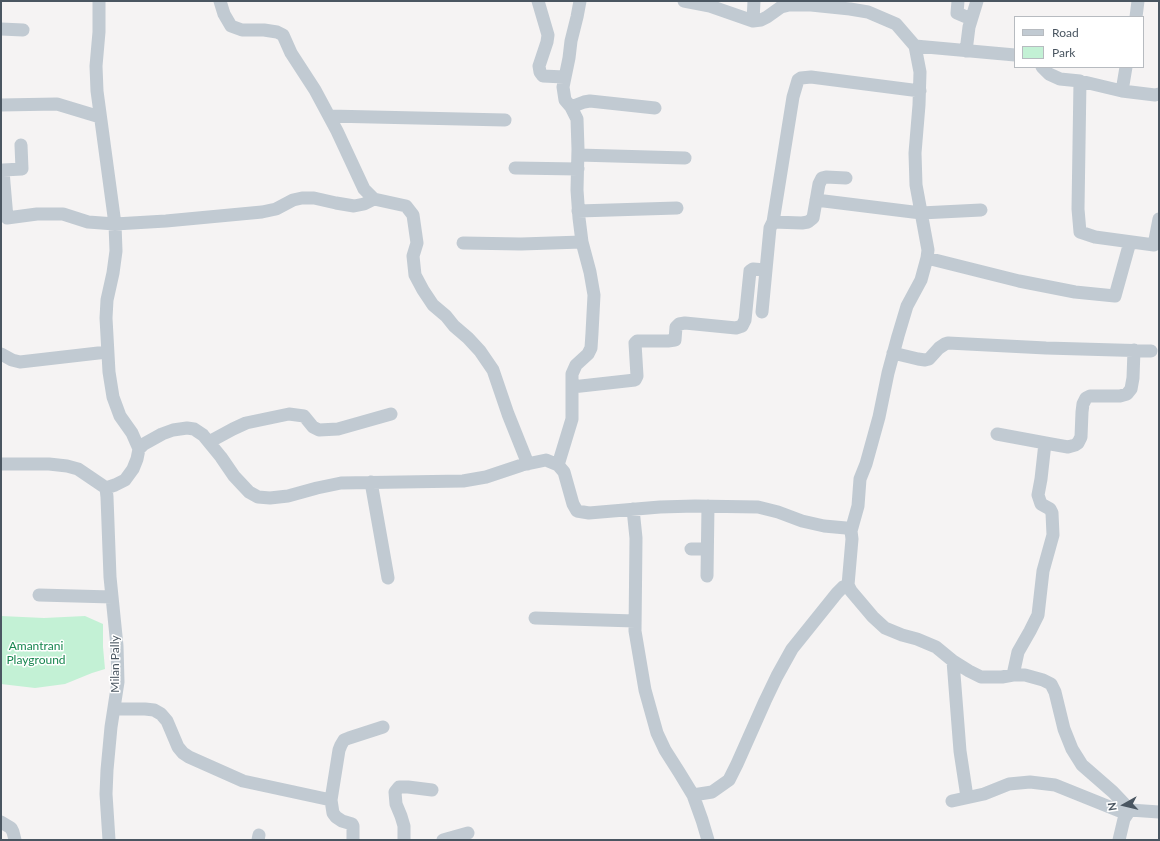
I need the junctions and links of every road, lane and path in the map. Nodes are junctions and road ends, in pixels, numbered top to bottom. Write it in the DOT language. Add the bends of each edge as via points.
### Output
graph roads {
  1 [pos="99,1"];
  2 [pos="220,1"];
  3 [pos="538,1"];
  4 [pos="580,1"];
  5 [pos="684,1"];
  6 [pos="754,1"];
  7 [pos="958,1"];
  8 [pos="977,1"];
  9 [pos="1138,1"];
  10 [pos="710,4"];
  11 [pos="1136,16"];
  12 [pos="972,19"];
  13 [pos="753,21"];
  14 [pos="1,29"];
  15 [pos="23,30"];
  16 [pos="915,46"];
  17 [pos="966,51"];
  18 [pos="1014,55"];
  19 [pos="1043,68"];
  20 [pos="1126,68"];
  21 [pos="564,77"];
  22 [pos="1080,81"];
  23 [pos="1122,90"];
  24 [pos="920,91"];
  25 [pos="1159,94"];
  26 [pos="1,105"];
  27 [pos="570,107"];
  28 [pos="655,108"];
  29 [pos="329,116"];
  30 [pos="100,117"];
  31 [pos="505,120"];
  32 [pos="22,145"];
  33 [pos="578,155"];
  34 [pos="685,158"];
  35 [pos="515,168"];
  36 [pos="578,169"];
  37 [pos="846,178"];
  38 [pos="3,183"];
  39 [pos="374,199"];
  40 [pos="816,200"];
  41 [pos="677,208"];
  42 [pos="981,210"];
  43 [pos="578,211"];
  44 [pos="921,213"];
  45 [pos="1159,219"];
  46 [pos="773,222"];
  47 [pos="115,224"];
  48 [pos="582,242"];
  49 [pos="1130,242"];
  50 [pos="463,243"];
  51 [pos="927,258"];
  52 [pos="766,270"];
  53 [pos="762,312"];
  54 [pos="1134,350"];
  55 [pos="1151,351"];
  56 [pos="107,352"];
  57 [pos="893,353"];
  58 [pos="1,354"];
  59 [pos="572,387"];
  60 [pos="390,414"];
  61 [pos="997,434"];
  62 [pos="209,442"];
  63 [pos="1045,443"];
  64 [pos="139,449"];
  65 [pos="1,464"];
  66 [pos="528,464"];
  67 [pos="558,465"];
  68 [pos="371,482"];
  69 [pos="106,488"];
  70 [pos="708,506"];
  71 [pos="633,510"];
  72 [pos="851,531"];
  73 [pos="691,549"];
  74 [pos="707,549"];
  75 [pos="707,576"];
  76 [pos="388,578"];
  77 [pos="848,585"];
  78 [pos="39,595"];
  79 [pos="112,597"];
  80 [pos="535,618"];
  81 [pos="635,621"];
  82 [pos="953,661"];
  83 [pos="1013,674"];
  84 [pos="114,708"];
  85 [pos="383,727"];
  86 [pos="432,790"];
  87 [pos="693,796"];
  88 [pos="967,797"];
  89 [pos="330,800"];
  90 [pos="952,801"];
  91 [pos="1128,812"];
  92 [pos="1159,812"];
  93 [pos="1,822"];
  94 [pos="468,833"];
  95 [pos="14,840"];
  96 [pos="109,840"];
  97 [pos="354,840"];
  98 [pos="404,840"];
  99 [pos="443,840"];
  100 [pos="708,840"];
  101 [pos="1119,840"];
  1 -- 30 [label="street" via="96,66"];
  2 -- 29 [label="street" via="231,26 242,30 277,32 283,36"];
  3 -- 21 [label="street" via="548,35 539,66 540,72 543,76"];
  4 -- 21 [label="street"];
  5 -- 10 [label="street"];
  6 -- 13 [label="street"];
  7 -- 12 [label="street" via="957,13"];
  8 -- 12 [label="street"];
  9 -- 11 [label="street"];
  10 -- 13 [label="street"];
  12 -- 17 [label="street"];
  13 -- 16 [label="street" via="761,20 780,7 789,5 850,9 868,12 896,24"];
  14 -- 15 [label="street"];
  16 -- 17 [label="street"];
  16 -- 24 [label="street" via="920,72"];
  17 -- 18 [label="street"];
  19 -- 22 [label="street" via="1060,79"];
  20 -- 23 [label="street"];
  21 -- 27 [label="street" via="565,100"];
  22 -- 23 [label="street"];
  22 -- 49 [label="street" via="1080,232"];
  23 -- 25 [label="street"];
  24 -- 44 [label="street" via="915,165"];
  24 -- 46 [label="street" via="811,77 798,80"];
  26 -- 30 [label="street" via="58,104"];
  27 -- 28 [label="street" via="590,101"];
  27 -- 33 [label="street" via="577,119"];
  29 -- 31 [label="street"];
  29 -- 39 [label="street" via="364,189"];
  30 -- 47 [label="street"];
  32 -- 38 [label="street" via="22,169 3,170"];
  33 -- 34 [label="street"];
  33 -- 36 [label="street"];
  35 -- 36 [label="street"];
  36 -- 43 [label="street"];
  37 -- 40 [label="street" via="822,178"];
  38 -- 47 [label="street" via="7,218 63,214 88,222"];
  39 -- 47 [label="street" via="354,206 302,198 262,212"];
  39 -- 66 [label="street" via="406,206 414,215 417,242 413,256 415,275 433,305 468,338 493,370"];
  40 -- 44 [label="street"];
  40 -- 46 [label="street" via="812,218 808,222"];
  41 -- 43 [label="street"];
  42 -- 44 [label="street"];
  43 -- 48 [label="street"];
  44 -- 51 [label="street" via="928,250"];
  45 -- 49 [label="street" via="1154,245"];
  46 -- 52 [label="street" via="770,228"];
  47 -- 56 [label="street" via="116,251 107,300"];
  48 -- 50 [label="street"];
  48 -- 59 [label="street" via="594,294 591,348 576,365 572,374"];
  49 -- 51 [label="street" via="1115,296 1076,292 1019,281"];
  51 -- 57 [label="street" via="921,280 907,306"];
  52 -- 53 [label="street"];
  52 -- 59 [label="street" via="753,268 750,271 745,320 742,326 736,328 679,324 676,327 675,340 635,343 635,380"];
  54 -- 55 [label="street"];
  54 -- 57 [label="street" via="948,343 939,348 930,359 925,360"];
  54 -- 63 [label="street" via="1133,378 1127,394 1086,398 1078,443 1068,447"];
  56 -- 58 [label="street" via="20,362"];
  56 -- 64 [label="street" via="113,397 120,416"];
  57 -- 72 [label="street" via="879,417 860,479 858,506"];
  59 -- 67 [label="street" via="572,419"];
  60 -- 62 [label="street" via="338,429 319,430 304,416 290,414 246,423"];
  61 -- 63 [label="street"];
  62 -- 64 [label="street" via="194,429 187,428 162,434"];
  62 -- 68 [label="street" via="234,476 249,492 258,497 288,496 341,483"];
  63 -- 83 [label="street" via="1038,495 1041,504 1052,513 1053,535 1043,571 1038,615 1018,652"];
  64 -- 69 [label="street" via="133,469 125,480"];
  65 -- 69 [label="street" via="67,466 78,469"];
  66 -- 67 [label="street" via="546,460"];
  66 -- 68 [label="street" via="463,481"];
  67 -- 71 [label="street" via="564,472 577,511 590,513"];
  68 -- 76 [label="street"];
  69 -- 79 [label="street, Milan Pally"];
  70 -- 71 [label="street"];
  70 -- 72 [label="street" via="758,507 809,523 846,528"];
  70 -- 74 [label="street"];
  71 -- 81 [label="street" via="636,538"];
  72 -- 77 [label="street"];
  73 -- 74 [label="street"];
  74 -- 75 [label="street"];
  77 -- 82 [label="street" via="864,608 885,628 936,647"];
  77 -- 87 [label="street" via="843,586 792,649 728,780 712,792"];
  78 -- 79 [label="street"];
  79 -- 84 [label="street, Milan Pally" via="118,682"];
  80 -- 81 [label="street"];
  81 -- 87 [label="street" via="645,690 657,733"];
  82 -- 83 [label="street" via="981,676 1002,677"];
  82 -- 88 [label="street" via="960,750"];
  83 -- 91 [label="street" via="1025,675 1051,684 1072,749 1082,765 1113,792"];
  84 -- 89 [label="street" via="154,710 167,721 183,753 242,781"];
  84 -- 96 [label="street, Milan Pally" via="106,770"];
  85 -- 89 [label="street" via="344,740 339,750"];
  86 -- 98 [label="street" via="399,787 395,792 396,804 404,826"];
  87 -- 100 [label="street"];
  88 -- 90 [label="street"];
  88 -- 91 [label="street" via="984,794 1009,784 1055,784"];
  89 -- 97 [label="street" via="336,817 352,824"];
  91 -- 92 [label="street"];
  91 -- 101 [label="street"];
  93 -- 95 [label="street" via="14,832"];
  94 -- 99 [label="street"];
}
